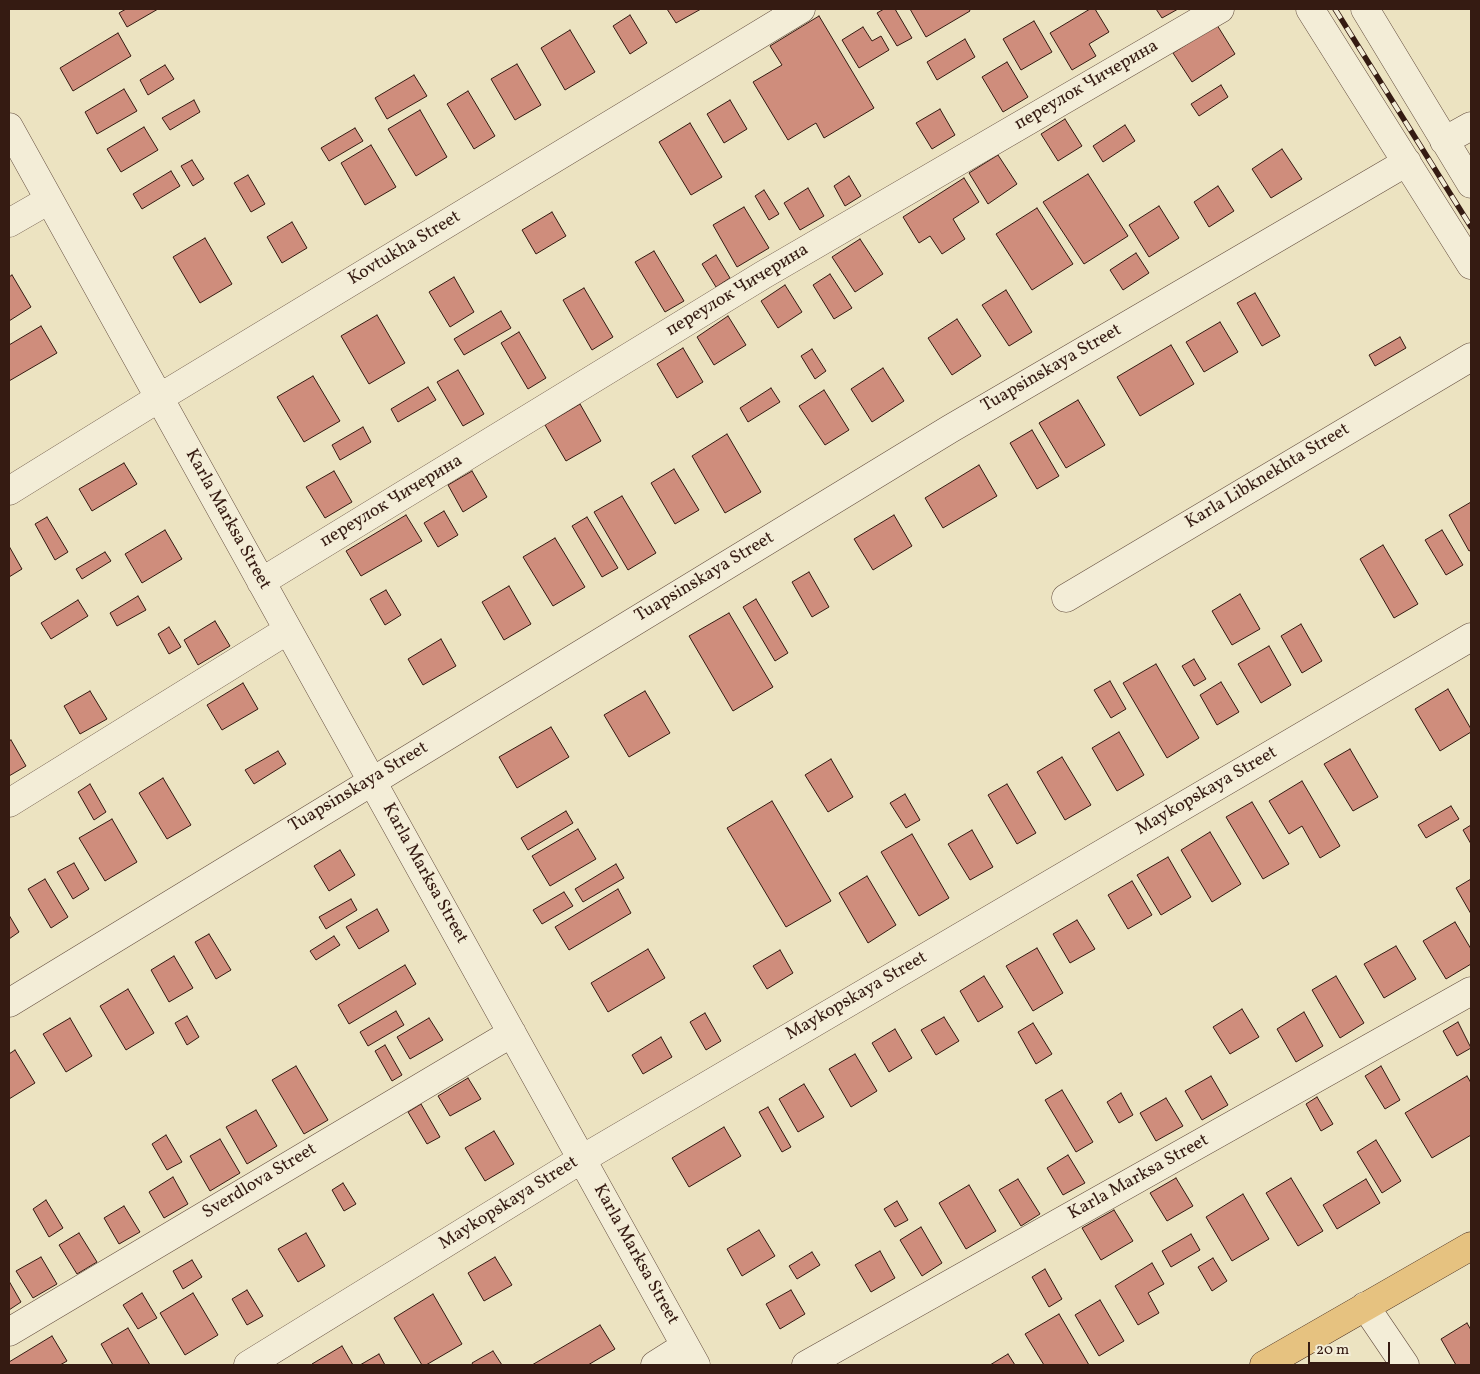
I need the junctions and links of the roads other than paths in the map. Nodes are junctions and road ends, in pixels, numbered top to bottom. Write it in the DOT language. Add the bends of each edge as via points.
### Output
graph roads {
  1 [pos="801,9"];
  2 [pos="1220,9"];
  3 [pos="1310,9"];
  4 [pos="1365,9"];
  5 [pos="1471,126"];
  6 [pos="9,127"];
  7 [pos="1444,141"];
  8 [pos="1407,162"];
  9 [pos="1471,184"];
  10 [pos="49,200"];
  11 [pos="9,223"];
  12 [pos="1471,265"];
  13 [pos="1471,357"];
  14 [pos="159,398"];
  15 [pos="9,491"];
  16 [pos="261,582"];
  17 [pos="1066,598"];
  18 [pos="288,630"];
  19 [pos="1471,637"];
  20 [pos="372,781"];
  21 [pos="9,803"];
  22 [pos="1471,991"];
  23 [pos="9,1002"];
  24 [pos="512,1033"];
  25 [pos="582,1159"];
  26 [pos="1471,1246"];
  27 [pos="1365,1306"];
  28 [pos="9,1332"];
  29 [pos="691,1356"];
  30 [pos="248,1365"];
  31 [pos="655,1365"];
  32 [pos="806,1365"];
  33 [pos="1264,1365"];
  34 [pos="1405,1365"];
  1 -- 14 [label="street, Kovtukha Street"];
  2 -- 16 [label="street, переулок Чичерина" via="763,276"];
  3 -- 8 [label="street"];
  4 -- 7 [label="street"];
  5 -- 7 [label="street"];
  6 -- 10 [label="street, Karla Marksa Street"];
  7 -- 9 [label="street"];
  8 -- 12 [label="street"];
  8 -- 20 [label="street, Tuapsinskaya Street" via="950,429"];
  10 -- 11 [label="street"];
  10 -- 14 [label="street, Karla Marksa Street"];
  13 -- 17 [label="street, Karla Libknekhta Street"];
  14 -- 15 [label="street, Kovtukha Street"];
  14 -- 16 [label="street, Karla Marksa Street"];
  16 -- 18 [label="street, Karla Marksa Street"];
  18 -- 20 [label="street, Karla Marksa Street"];
  18 -- 21 [label="street"];
  19 -- 25 [label="street, Maykopskaya Street"];
  20 -- 23 [label="street, Tuapsinskaya Street"];
  20 -- 24 [label="street, Karla Marksa Street"];
  22 -- 32 [label="street, Karla Marksa Street"];
  24 -- 25 [label="street, Karla Marksa Street"];
  24 -- 28 [label="street, Sverdlova Street"];
  25 -- 29 [label="street, Karla Marksa Street"];
  25 -- 30 [label="street, Maykopskaya Street"];
  26 -- 27 [label="main road"];
  27 -- 33 [label="main road"];
  27 -- 34 [label="street"];
  29 -- 31 [label="street"];
}
